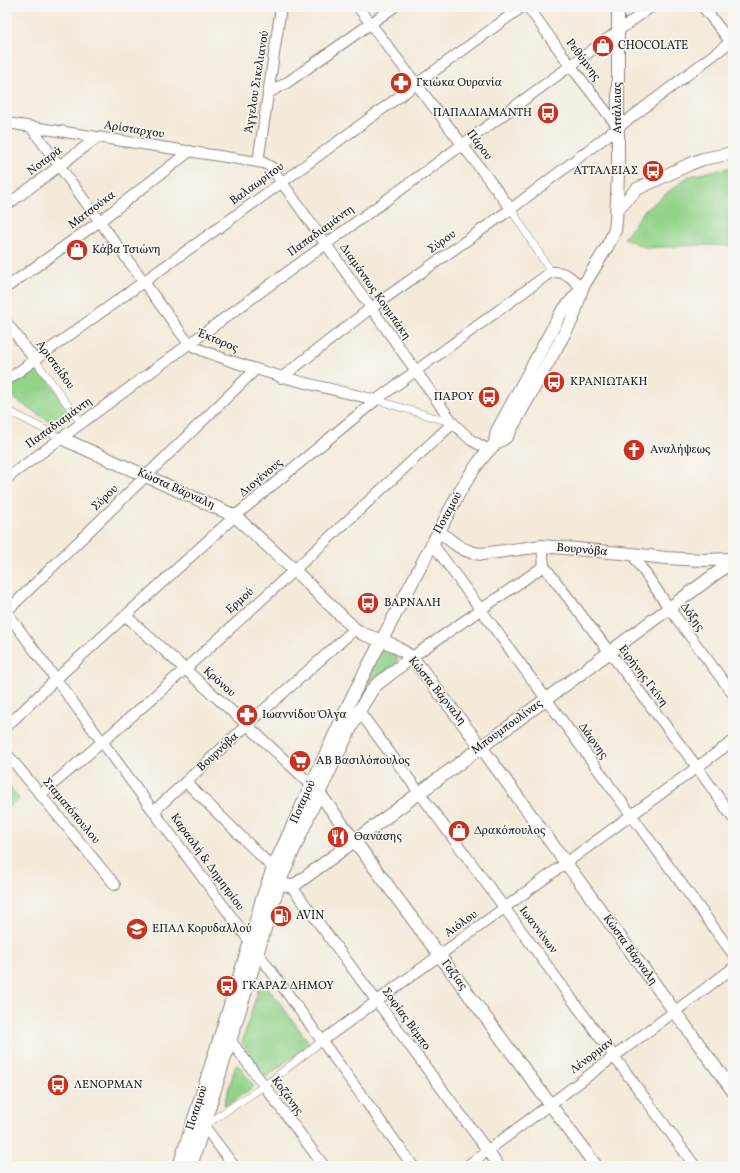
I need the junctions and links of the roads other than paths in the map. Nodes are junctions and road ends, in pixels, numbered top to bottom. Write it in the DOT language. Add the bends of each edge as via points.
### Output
graph roads {
  1 [pos="282,7"];
  2 [pos="358,7"];
  3 [pos="394,7"];
  4 [pos="522,7"];
  5 [pos="528,7"];
  6 [pos="618,7"];
  7 [pos="650,7"];
  8 [pos="703,7"];
  9 [pos="371,24"];
  10 [pos="618,31"];
  11 [pos="732,43"];
  12 [pos="570,65"];
  13 [pos="416,84"];
  14 [pos="268,93"];
  15 [pos="7,123"];
  16 [pos="31,127"];
  17 [pos="618,127"];
  18 [pos="98,137"];
  19 [pos="462,145"];
  20 [pos="190,152"];
  21 [pos="733,153"];
  22 [pos="258,162"];
  23 [pos="60,166"];
  24 [pos="281,183"];
  25 [pos="7,205"];
  26 [pos="511,209"];
  27 [pos="617,210"];
  28 [pos="100,221"];
  29 [pos="325,244"];
  30 [pos="551,272"];
  31 [pos="143,281"];
  32 [pos="7,287"];
  33 [pos="582,288"];
  34 [pos="371,308"];
  35 [pos="7,323"];
  36 [pos="189,344"];
  37 [pos="35,360"];
  38 [pos="255,370"];
  39 [pos="416,371"];
  40 [pos="281,378"];
  41 [pos="7,380"];
  42 [pos="376,400"];
  43 [pos="7,410"];
  44 [pos="81,423"];
  45 [pos="453,423"];
  46 [pos="61,438"];
  47 [pos="492,446"];
  48 [pos="147,476"];
  49 [pos="7,478"];
  50 [pos="236,516"];
  51 [pos="438,531"];
  52 [pos="432,543"];
  53 [pos="542,546"];
  54 [pos="632,554"];
  55 [pos="733,560"];
  56 [pos="544,566"];
  57 [pos="294,570"];
  58 [pos="669,608"];
  59 [pos="481,610"];
  60 [pos="7,612"];
  61 [pos="126,616"];
  62 [pos="355,629"];
  63 [pos="382,640"];
  64 [pos="609,652"];
  65 [pos="412,657"];
  66 [pos="185,668"];
  67 [pos="56,679"];
  68 [pos="733,694"];
  69 [pos="546,699"];
  70 [pos="359,711"];
  71 [pos="247,725"];
  72 [pos="7,726"];
  73 [pos="733,741"];
  74 [pos="103,743"];
  75 [pos="481,747"];
  76 [pos="7,754"];
  77 [pos="697,768"];
  78 [pos="186,782"];
  79 [pos="311,784"];
  80 [pos="420,792"];
  81 [pos="319,793"];
  82 [pos="40,795"];
  83 [pos="154,812"];
  84 [pos="632,815"];
  85 [pos="733,818"];
  86 [pos="354,840"];
  87 [pos="566,863"];
  88 [pos="273,868"];
  89 [pos="280,883"];
  90 [pos="115,885"];
  91 [pos="292,887"];
  92 [pos="505,908"];
  93 [pos="250,942"];
  94 [pos="258,954"];
  95 [pos="733,954"];
  96 [pos="439,956"];
  97 [pos="733,968"];
  98 [pos="377,1001"];
  99 [pos="675,1011"];
  100 [pos="231,1041"];
  101 [pos="322,1041"];
  102 [pos="615,1056"];
  103 [pos="264,1086"];
  104 [pos="733,1091"];
  105 [pos="550,1104"];
  106 [pos="204,1126"];
  107 [pos="488,1151"];
  108 [pos="179,1166"];
  109 [pos="191,1166"];
  110 [pos="234,1166"];
  111 [pos="324,1166"];
  112 [pos="413,1166"];
  113 [pos="467,1166"];
  114 [pos="499,1166"];
  115 [pos="596,1166"];
  116 [pos="694,1166"];
  1 -- 14 [label="street, Άγγελου Σικελιανού"];
  2 -- 9 [label="street, Πάρου"];
  3 -- 9 [label="street"];
  4 -- 13 [label="street, Βαλαωρίτου"];
  5 -- 12 [label="street, Ρεθύμνης"];
  6 -- 10 [label="street, Αττάλειας"];
  7 -- 10 [label="street, Παπαδιαμάντη"];
  8 -- 11 [label="street"];
  9 -- 13 [label="street, Πάρου"];
  9 -- 14 [label="street"];
  10 -- 12 [label="street, Παπαδιαμάντη"];
  10 -- 17 [label="street, Αττάλειας"];
  11 -- 17 [label="street, Σύρου"];
  12 -- 17 [label="street, Ρεθύμνης"];
  12 -- 19 [label="street, Παπαδιαμάντη"];
  13 -- 19 [label="street, Πάρου"];
  13 -- 24 [label="street, Βαλαωρίτου"];
  14 -- 22 [label="street, Άγγελου Σικελιανού"];
  15 -- 16 [label="street, Αρίσταρχου"];
  16 -- 18 [label="street, Αρίσταρχου"];
  16 -- 23 [label="street, Έκτορος"];
  17 -- 26 [label="street, Σύρου"];
  17 -- 27 [label="street, Αττάλειας"];
  18 -- 20 [label="street, Αρίσταρχου"];
  18 -- 23 [label="street, Νοταρά"];
  19 -- 26 [label="street, Πάρου"];
  19 -- 29 [label="street, Παπαδιαμάντη"];
  20 -- 22 [label="street, Αρίσταρχου"];
  20 -- 28 [label="street, Ματσούκα"];
  21 -- 27 [label="street" via="690,164 637,189"];
  22 -- 24 [label="street, Διαμάντως Κουμπάκη" via="271,168"];
  23 -- 25 [label="street, Νοταρά"];
  23 -- 28 [label="street, Έκτορος"];
  24 -- 29 [label="street, Διαμάντως Κουμπάκη"];
  24 -- 31 [label="street, Βαλαωρίτου"];
  26 -- 30 [label="street, Πάρου"];
  26 -- 34 [label="street, Σύρου"];
  27 -- 33 [label="street, Ποταμού" via="616,225 611,239"];
  28 -- 31 [label="street, Έκτορος"];
  28 -- 32 [label="street, Ματσούκα"];
  29 -- 34 [label="street, Διαμάντως Κουμπάκη"];
  29 -- 36 [label="street, Παπαδιαμάντη"];
  30 -- 33 [label="street" via="564,273"];
  30 -- 39 [label="street, Διογένους"];
  31 -- 36 [label="street, Έκτορος"];
  31 -- 37 [label="street, Βαλαωρίτου"];
  33 -- 47 [label="street, Ποταμού" via="561,313 497,431"];
  34 -- 39 [label="street, Διαμάντως Κουμπάκη"];
  34 -- 40 [label="street, Σύρου"];
  35 -- 37 [label="street, Αριστείδου"];
  36 -- 38 [label="street, Έκτορος"];
  36 -- 44 [label="street, Παπαδιαμάντη"];
  37 -- 41 [label="street, Βαλαωρίτου"];
  37 -- 44 [label="street, Αριστείδου"];
  38 -- 40 [label="street, Έκτορος"];
  38 -- 48 [label="street, Σύρου"];
  39 -- 42 [label="street, Διογένους"];
  39 -- 45 [label="street, Διαμάντως Κουμπάκη"];
  40 -- 42 [label="street, Έκτορος"];
  42 -- 45 [label="street, Έκτορος"];
  42 -- 50 [label="street, Διογένους"];
  43 -- 46 [label="street, Κώστα Βάρναλη"];
  44 -- 46 [label="street, Παπαδιαμάντη"];
  45 -- 47 [label="street, Έκτορος" via="471,440"];
  45 -- 57 [label="street, Ερμού"];
  46 -- 48 [label="street, Κώστα Βάρναλη"];
  46 -- 49 [label="street, Παπαδιαμάντη"];
  47 -- 51 [label="street, Ποταμού" via="468,477"];
  48 -- 50 [label="street, Κώστα Βάρναλη"];
  48 -- 60 [label="street, Σύρου"];
  50 -- 57 [label="street, Κώστα Βάρναλη"];
  50 -- 61 [label="street, Διογένους"];
  51 -- 52 [label="street, Ποταμού"];
  51 -- 53 [label="street, Βουρνόβα" via="458,547 474,554"];
  52 -- 59 [label="street, Δάφνης"];
  52 -- 63 [label="street, Ποταμού"];
  53 -- 54 [label="street, Βουρνόβα"];
  53 -- 56 [label="street"];
  54 -- 55 [label="street, Βουρνόβα" via="673,559"];
  54 -- 58 [label="street, Δόξης"];
  55 -- 58 [label="street, Μπουμπουλίνας"];
  56 -- 59 [label="street, Βουρνόβα"];
  56 -- 64 [label="street, Ειρήνης Γκίνη"];
  57 -- 62 [label="street, Κώστα Βάρναλη"];
  57 -- 66 [label="street, Ερμού"];
  58 -- 64 [label="street, Μπουμπουλίνας"];
  58 -- 68 [label="street, Δόξης"];
  59 -- 65 [label="street, Βουρνόβα"];
  59 -- 69 [label="street, Δάφνης"];
  60 -- 67 [label="street, Καραολή & Δημητρίου"];
  61 -- 66 [label="street, Κρόνου"];
  61 -- 67 [label="street, Διογένους"];
  62 -- 63 [label="street, Κώστα Βάρναλη"];
  62 -- 71 [label="street, Βουρνόβα"];
  63 -- 65 [label="street, Κώστα Βάρναλη"];
  63 -- 79 [label="street, Ποταμού"];
  64 -- 69 [label="street, Μπουμπουλίνας"];
  64 -- 77 [label="street, Ειρήνης Γκίνη"];
  65 -- 70 [label="street, Ποταμού" via="375,686"];
  65 -- 75 [label="street, Κώστα Βάρναλη"];
  66 -- 71 [label="street, Κρόνου"];
  66 -- 74 [label="street, Ερμού"];
  67 -- 72 [label="street, Διογένους"];
  67 -- 74 [label="street, Καραολή & Δημητρίου"];
  69 -- 75 [label="street, Μπουμπουλίνας"];
  69 -- 84 [label="street, Δάφνης"];
  70 -- 80 [label="street, Ιωαννίνων"];
  70 -- 81 [label="street, Ποταμού"];
  71 -- 78 [label="street, Βουρνόβα"];
  71 -- 79 [label="street, Κρόνου"];
  73 -- 77 [label="street, Αιόλου"];
  74 -- 82 [label="street, Ερμού"];
  74 -- 83 [label="street, Καραολή & Δημητρίου"];
  75 -- 80 [label="street, Μπουμπουλίνας"];
  75 -- 87 [label="street, Κώστα Βάρναλη"];
  76 -- 82 [label="street, Σταματόπουλου"];
  77 -- 84 [label="street, Αιόλου"];
  77 -- 85 [label="street, Ειρήνης Γκίνη"];
  78 -- 83 [label="street, Βουρνόβα"];
  78 -- 88 [label="street"];
  79 -- 81 [label="street, Γαζίας"];
  79 -- 88 [label="street, Ποταμού"];
  80 -- 86 [label="street, Μπουμπουλίνας"];
  80 -- 92 [label="street, Ιωαννίνων"];
  81 -- 86 [label="street, Γαζίας"];
  81 -- 89 [label="street, Ποταμού"];
  82 -- 90 [label="street, Σταματόπουλου"];
  83 -- 93 [label="street, Καραολή & Δημητρίου"];
  84 -- 87 [label="street, Αιόλου"];
  84 -- 95 [label="street, Δάφνης"];
  86 -- 91 [label="street, Μπουμπουλίνας"];
  86 -- 96 [label="street, Γαζίας"];
  87 -- 92 [label="street, Αιόλου"];
  87 -- 99 [label="street, Κώστα Βάρναλη"];
  88 -- 93 [label="street, Ποταμού"];
  89 -- 91 [label="street"];
  89 -- 94 [label="street, Ποταμού"];
  91 -- 98 [label="street, Σοφίας Βέμπο"];
  92 -- 96 [label="street, Αιόλου"];
  92 -- 102 [label="street, Ιωαννίνων"];
  93 -- 94 [label="street, Καραολή & Δημητρίου"];
  93 -- 108 [label="street, Ποταμού"];
  94 -- 100 [label="street, Ποταμού"];
  94 -- 101 [label="street, Καραολή & Δημητρίου"];
  96 -- 98 [label="street, Αιόλου"];
  96 -- 105 [label="street, Γαζίας"];
  97 -- 99 [label="street, Λένορμαν"];
  98 -- 101 [label="street, Αιόλου"];
  98 -- 107 [label="street, Σοφίας Βέμπο"];
  99 -- 102 [label="street, Λένορμαν"];
  99 -- 104 [label="street, Κώστα Βάρναλη"];
  100 -- 103 [label="street, Κοζάνης"];
  100 -- 106 [label="street, Ποταμού"];
  101 -- 103 [label="street, Αιόλου"];
  101 -- 112 [label="street, Καραολή & Δημητρίου"];
  102 -- 105 [label="street, Λένορμαν"];
  102 -- 116 [label="street, Ιωαννίνων"];
  103 -- 106 [label="street, Αιόλου"];
  103 -- 111 [label="street, Κοζάνης"];
  105 -- 107 [label="street, Λένορμαν"];
  105 -- 115 [label="street, Γαζίας"];
  106 -- 109 [label="street, Ποταμού"];
  106 -- 110 [label="street"];
  107 -- 113 [label="street, Λένορμαν"];
  107 -- 114 [label="street, Σοφίας Βέμπο"];
}
